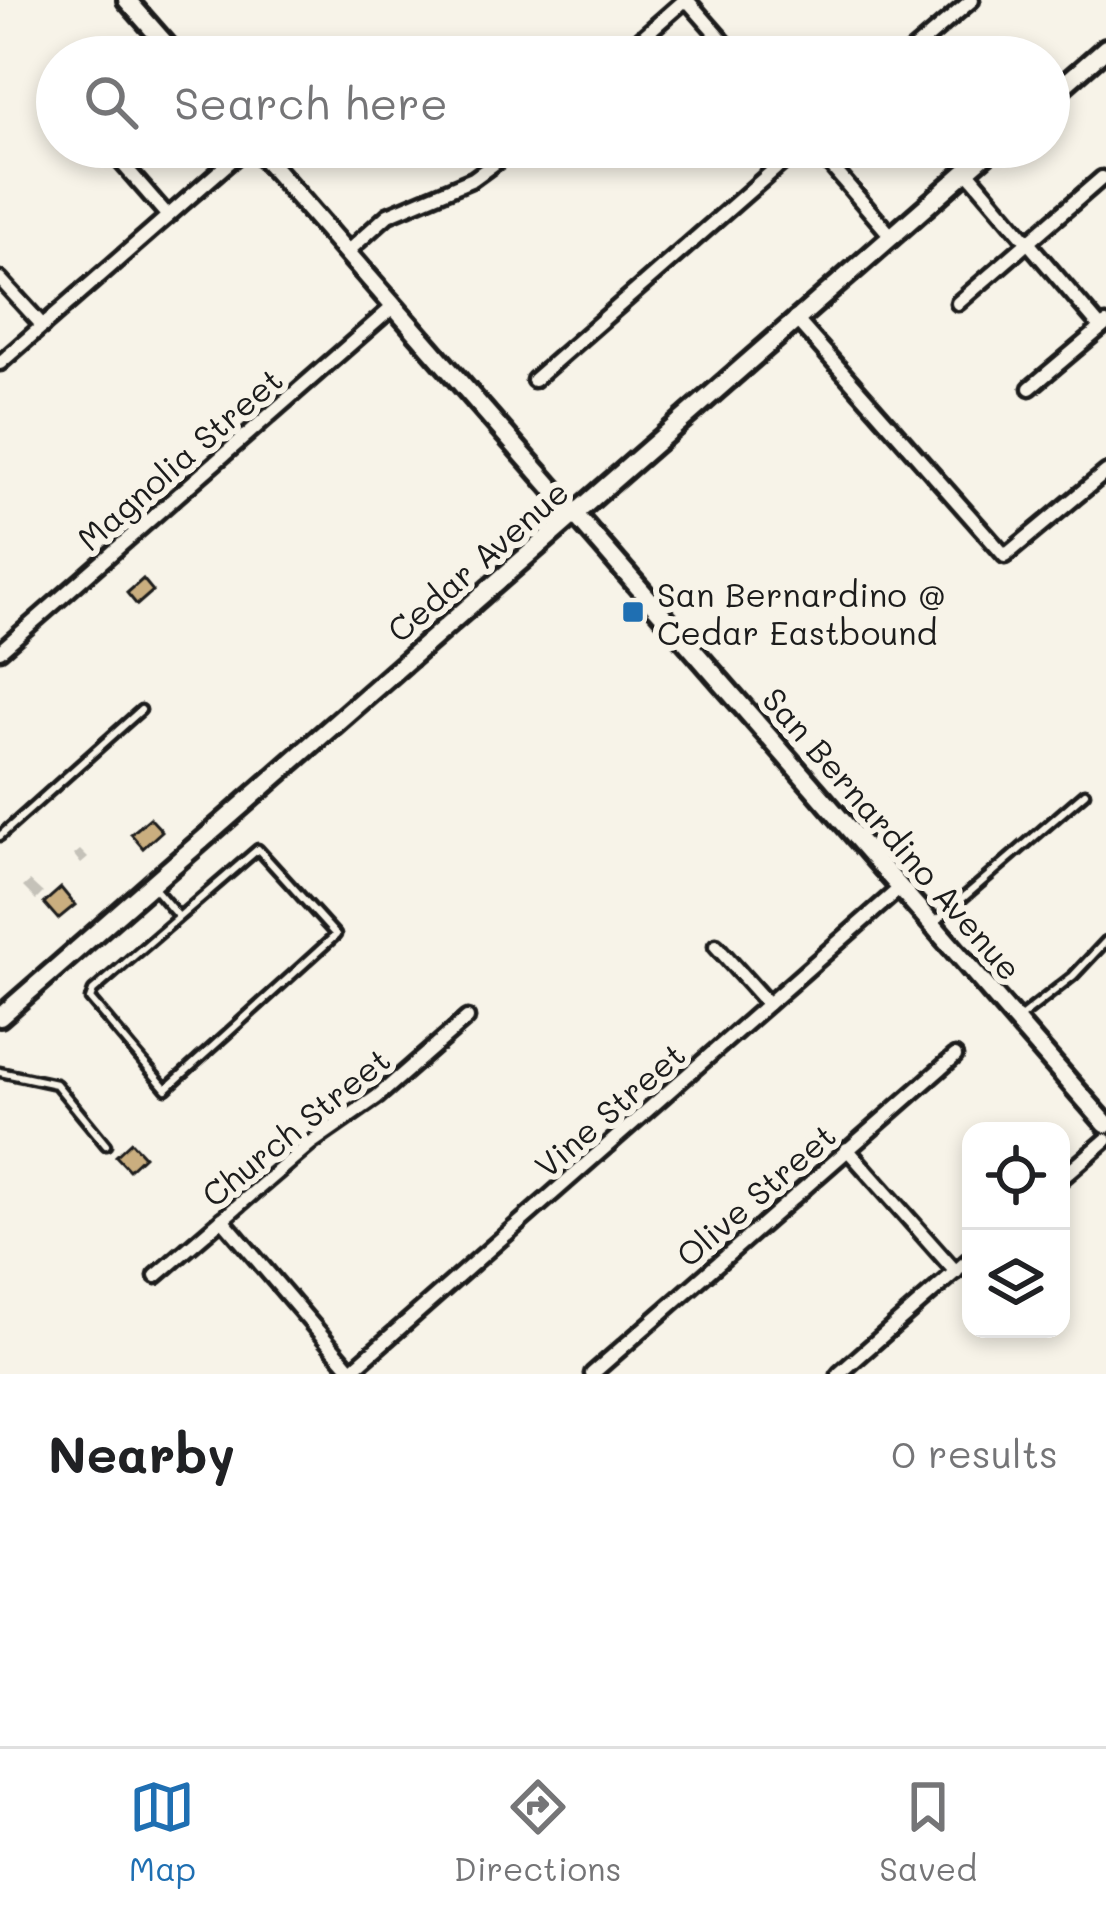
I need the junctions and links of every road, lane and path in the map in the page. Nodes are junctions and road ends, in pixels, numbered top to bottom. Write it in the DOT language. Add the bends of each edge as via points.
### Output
graph roads {
  1 [pos="127,0"];
  2 [pos="686,0"];
  3 [pos="972,0"];
  4 [pos="159,36"];
  5 [pos="644,36"];
  6 [pos="718,36"];
  7 [pos="930,36"];
  8 [pos="1106,48"];
  9 [pos="1070,80"];
  10 [pos="126,168"];
  11 [pos="226,168"];
  12 [pos="270,168"];
  13 [pos="488,168"];
  14 [pos="776,168"];
  15 [pos="833,168"];
  16 [pos="970,168"];
  17 [pos="967,171"];
  18 [pos="1102,178"];
  19 [pos="168,216"];
  20 [pos="892,237"];
  21 [pos="1027,242"];
  22 [pos="347,252"];
  23 [pos="0,280"];
  24 [pos="958,303"];
  25 [pos="394,306"];
  26 [pos="795,318"];
  27 [pos="43,326"];
  28 [pos="1104,326"];
  29 [pos="0,364"];
  30 [pos="534,380"];
  31 [pos="1030,388"];
  32 [pos="1106,472"];
  33 [pos="576,514"];
  34 [pos="0,651"];
  35 [pos="141,710"];
  36 [pos="1085,793"];
  37 [pos="0,836"];
  38 [pos="152,885"];
  39 [pos="900,888"];
  40 [pos="178,916"];
  41 [pos="932,925"];
  42 [pos="1106,941"];
  43 [pos="716,946"];
  44 [pos="768,1004"];
  45 [pos="0,1017"];
  46 [pos="467,1018"];
  47 [pos="1016,1022"];
  48 [pos="955,1056"];
  49 [pos="0,1072"];
  50 [pos="1106,1124"];
  51 [pos="1106,1140"];
  52 [pos="106,1145"];
  53 [pos="848,1149"];
  54 [pos="1070,1171"];
  55 [pos="221,1220"];
  56 [pos="962,1266"];
  57 [pos="956,1272"];
  58 [pos="155,1276"];
  59 [pos="354,1372"];
  60 [pos="592,1374"];
  61 [pos="838,1374"];
  1 -- 4 [label="main road"];
  2 -- 5 [label="street"];
  2 -- 6 [label="street"];
  3 -- 7 [label="street"];
  8 -- 9 [label="main road"];
  10 -- 19 [label="street"];
  11 -- 19 [label="street"];
  12 -- 22 [label="main road, San Bernardino Avenue"];
  13 -- 22 [label="street" via="388,215"];
  14 -- 30 [label="street"];
  15 -- 20 [label="street"];
  16 -- 17 [label="main road, Cedar Avenue"];
  17 -- 20 [label="main road, Cedar Avenue"];
  17 -- 21 [label="street"];
  18 -- 21 [label="street"];
  19 -- 27 [label="street"];
  20 -- 26 [label="main road, Cedar Avenue"];
  21 -- 24 [label="street"];
  21 -- 28 [label="street"];
  22 -- 25 [label="main road, San Bernardino Avenue"];
  23 -- 27 [label="street"];
  25 -- 33 [label="main road, San Bernardino Avenue"];
  25 -- 34 [label="street, Magnolia Street"];
  26 -- 32 [label="street" via="1004,556"];
  26 -- 33 [label="main road, Cedar Avenue"];
  27 -- 29 [label="street"];
  28 -- 31 [label="street"];
  33 -- 38 [label="main road, Cedar Avenue"];
  33 -- 39 [label="main road, San Bernardino Avenue"];
  35 -- 37 [label="lane"];
  36 -- 41 [label="lane"];
  38 -- 40 [label="lane"];
  38 -- 45 [label="main road, Cedar Avenue"];
  39 -- 41 [label="main road, San Bernardino Avenue"];
  39 -- 44 [label="street, Vine Street"];
  40 -- 40 [label="lane" via="258,849 336,935 166,1089 90,998"];
  41 -- 47 [label="main road, San Bernardino Avenue"];
  42 -- 47 [label="lane"];
  43 -- 44 [label="street"];
  44 -- 59 [label="street, Vine Street"];
  46 -- 55 [label="street, Church Street"];
  47 -- 50 [label="main road, San Bernardino Avenue"];
  48 -- 53 [label="street, Olive Street"];
  49 -- 52 [label="lane" via="56,1084"];
  51 -- 54 [label="street"];
  53 -- 57 [label="street"];
  53 -- 60 [label="street, Olive Street"];
  55 -- 58 [label="street, Church Street"];
  55 -- 59 [label="street"];
  56 -- 57 [label="street"];
  57 -- 61 [label="street"];
}
